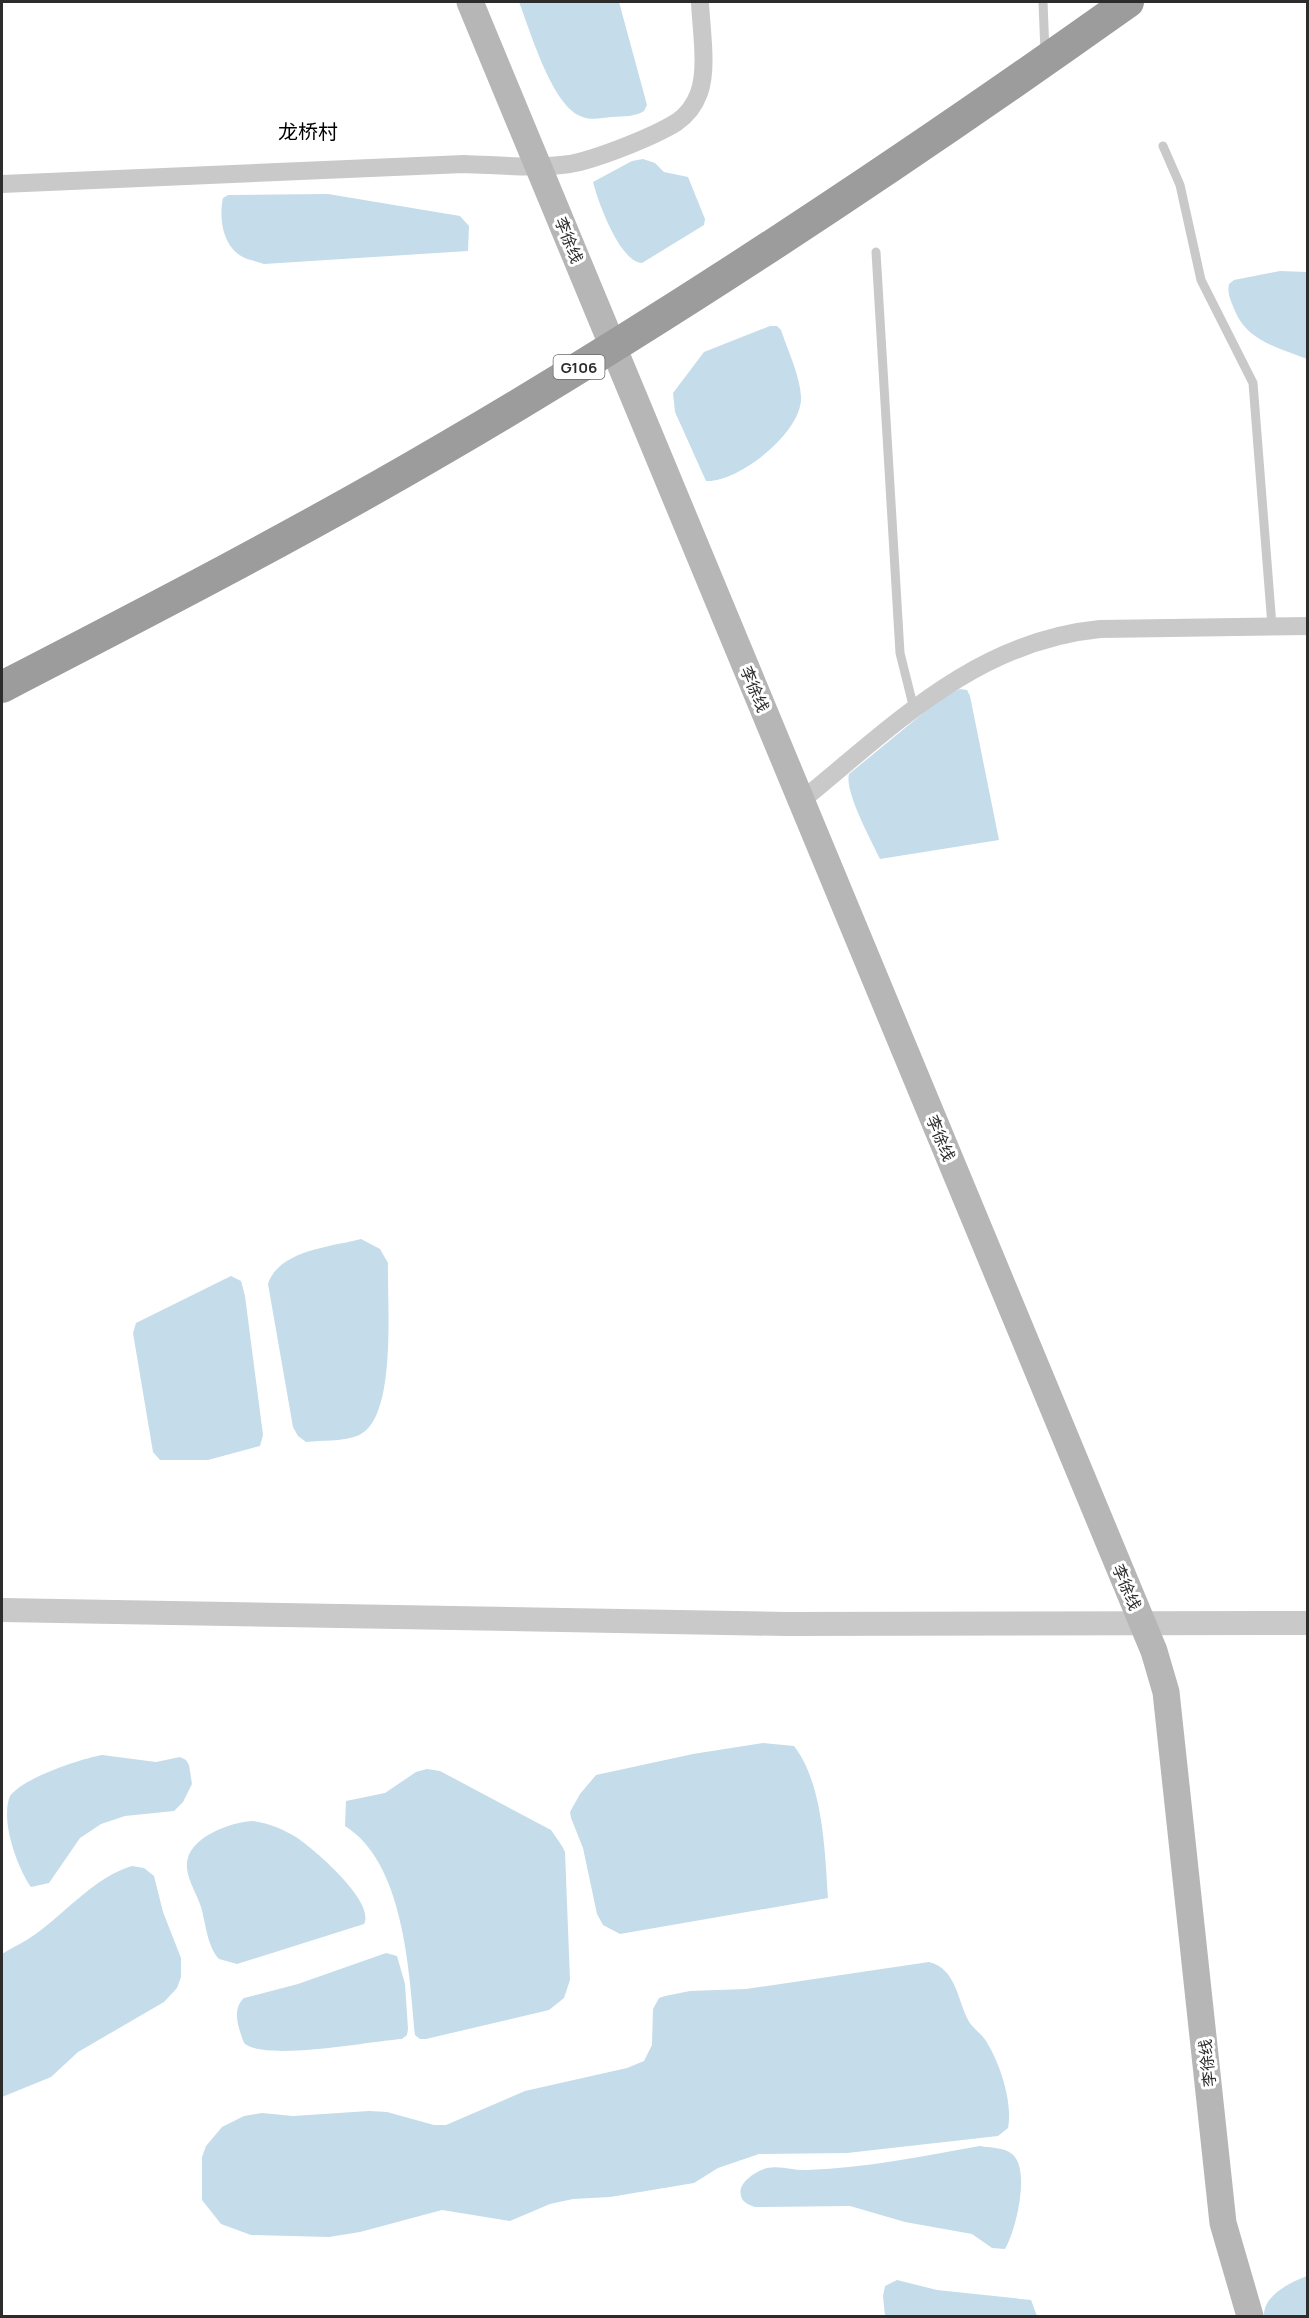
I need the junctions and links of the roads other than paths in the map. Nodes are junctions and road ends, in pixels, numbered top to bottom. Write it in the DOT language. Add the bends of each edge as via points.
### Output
graph roads {
  1 [pos="470,2"];
  2 [pos="700,2"];
  3 [pos="1043,2"];
  4 [pos="1128,2"];
  5 [pos="1045,60"];
  6 [pos="1162,146"];
  7 [pos="538,165"];
  8 [pos="2,184"];
  9 [pos="876,252"];
  10 [pos="612,346"];
  11 [pos="1272,626"];
  12 [pos="1308,626"];
  13 [pos="2,687"];
  14 [pos="914,709"];
  15 [pos="801,801"];
  16 [pos="2,1610"];
  17 [pos="1142,1623"];
  18 [pos="1308,1623"];
  19 [pos="1250,2316"];
  1 -- 7 [label="main road, 李徐线"];
  2 -- 7 [label="street" via="700,92 691,109 677,122 601,155 570,164"];
  3 -- 5 [label="lane"];
  4 -- 5 [label="highway, G106"];
  5 -- 10 [label="highway, G106"];
  6 -- 11 [label="lane" via="1180,184 1201,280 1253,383"];
  7 -- 8 [label="street"];
  7 -- 10 [label="main road, 李徐线"];
  9 -- 14 [label="lane" via="900,653"];
  10 -- 13 [label="highway, G106" via="316,521"];
  10 -- 15 [label="main road, 李徐线"];
  11 -- 12 [label="street"];
  11 -- 14 [label="street" via="1100,629 1054,636 969,670"];
  14 -- 15 [label="street"];
  15 -- 17 [label="main road, 李徐线"];
  16 -- 17 [label="street" via="785,1624"];
  17 -- 18 [label="street"];
  17 -- 19 [label="main road, 李徐线" via="1166,1692 1223,2223"];
}
